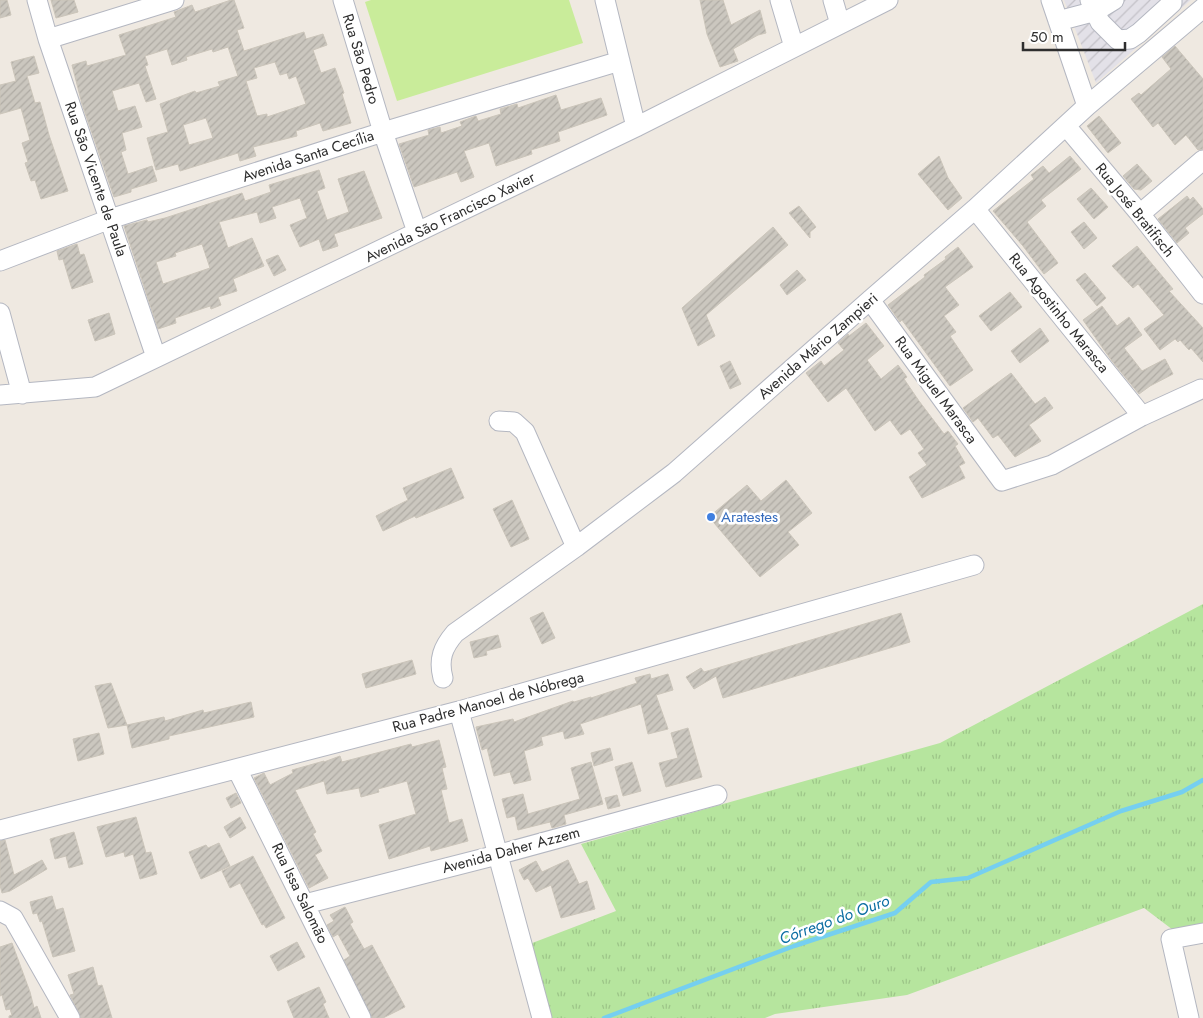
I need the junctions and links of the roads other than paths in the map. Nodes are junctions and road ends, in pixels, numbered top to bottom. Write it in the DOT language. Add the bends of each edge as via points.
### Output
graph roads {
  1 [pos="37,0"];
  2 [pos="174,0"];
  3 [pos="343,0"];
  4 [pos="605,0"];
  5 [pos="780,0"];
  6 [pos="833,0"];
  7 [pos="888,0"];
  8 [pos="1051,0"];
  9 [pos="1114,0"];
  10 [pos="1172,0"];
  11 [pos="1093,6"];
  12 [pos="1203,8"];
  13 [pos="1058,21"];
  14 [pos="840,24"];
  15 [pos="48,39"];
  16 [pos="794,47"];
  17 [pos="620,61"];
  18 [pos="1087,106"];
  19 [pos="1066,126"];
  20 [pos="636,127"];
  21 [pos="383,132"];
  22 [pos="1203,160"];
  23 [pos="975,209"];
  24 [pos="1140,214"];
  25 [pos="110,219"];
  26 [pos="417,232"];
  27 [pos="0,261"];
  28 [pos="1203,294"];
  29 [pos="870,300"];
  30 [pos="0,312"];
  31 [pos="156,357"];
  32 [pos="1200,389"];
  33 [pos="22,394"];
  34 [pos="0,396"];
  35 [pos="1142,416"];
  36 [pos="499,421"];
  37 [pos="576,547"];
  38 [pos="974,565"];
  39 [pos="443,678"];
  40 [pos="459,711"];
  41 [pos="237,769"];
  42 [pos="717,795"];
  43 [pos="0,830"];
  44 [pos="497,855"];
  45 [pos="305,904"];
  46 [pos="0,911"];
  47 [pos="1203,933"];
  48 [pos="70,1018"];
  49 [pos="361,1018"];
  50 [pos="542,1018"];
  51 [pos="1189,1018"];
  1 -- 15 [label="street, Rua São Vicente de Paula"];
  2 -- 15 [label="street"];
  3 -- 21 [label="street, Rua São Pedro"];
  4 -- 17 [label="street"];
  5 -- 16 [label="street"];
  6 -- 14 [label="street"];
  7 -- 14 [label="street, Avenida São Francisco Xavier"];
  8 -- 13 [label="street"];
  9 -- 11 [label="street"];
  10 -- 11 [label="street" via="1139,33 1130,39 1118,40 1100,22"];
  11 -- 13 [label="street"];
  12 -- 18 [label="street, Avenida Mário Zampieri"];
  13 -- 18 [label="street"];
  14 -- 16 [label="street, Avenida São Francisco Xavier"];
  15 -- 25 [label="street, Rua São Vicente de Paula"];
  16 -- 20 [label="street, Avenida São Francisco Xavier"];
  17 -- 20 [label="street"];
  17 -- 21 [label="street, Avenida Santa Cecília"];
  18 -- 19 [label="street, Avenida Mário Zampieri"];
  19 -- 23 [label="street, Avenida Mário Zampieri"];
  19 -- 24 [label="street, Rua José Bratifisch"];
  20 -- 26 [label="street, Avenida São Francisco Xavier"];
  21 -- 25 [label="street, Avenida Santa Cecília"];
  21 -- 26 [label="street, Rua São Pedro"];
  22 -- 24 [label="street"];
  23 -- 29 [label="street, Avenida Mário Zampieri"];
  23 -- 35 [label="street, Rua Agostinho Marasca"];
  24 -- 28 [label="street, Rua José Bratifisch"];
  25 -- 27 [label="street, Avenida Santa Cecília"];
  25 -- 31 [label="street, Rua São Vicente de Paula"];
  26 -- 31 [label="street, Avenida São Francisco Xavier"];
  29 -- 35 [label="street, Rua Miguel Marasca" via="1002,481 1052,465"];
  29 -- 37 [label="street, Avenida Mário Zampieri" via="674,473"];
  30 -- 33 [label="street"];
  31 -- 33 [label="street, Avenida São Francisco Xavier" via="95,387"];
  32 -- 35 [label="street"];
  33 -- 34 [label="street, Avenida São Francisco Xavier"];
  36 -- 37 [label="street" via="514,422 525,432"];
  37 -- 39 [label="street, Avenida Mário Zampieri" via="455,633 442,654"];
  38 -- 40 [label="street, Rua Padre Manoel de Nóbrega"];
  40 -- 41 [label="street, Rua Padre Manoel de Nóbrega"];
  40 -- 44 [label="street"];
  41 -- 43 [label="street, Rua Padre Manoel de Nóbrega"];
  41 -- 45 [label="street, Rua Issa Salomão"];
  42 -- 44 [label="street, Avenida Daher Azzem"];
  44 -- 45 [label="street, Avenida Daher Azzem"];
  44 -- 50 [label="street"];
  45 -- 49 [label="street, Rua Issa Salomão"];
  46 -- 48 [label="street" via="13,918"];
  47 -- 51 [label="street" via="1171,940"];
}
